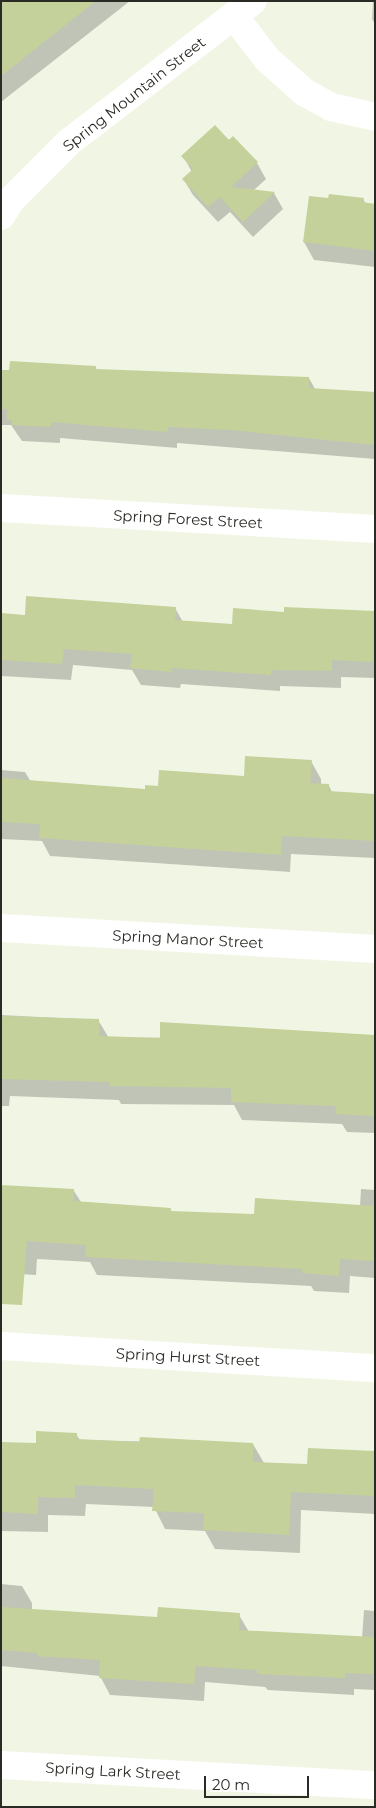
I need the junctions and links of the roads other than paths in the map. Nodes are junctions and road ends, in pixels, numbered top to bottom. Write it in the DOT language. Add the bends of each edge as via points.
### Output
graph roads {
  1 [pos="244,9"];
  2 [pos="375,117"];
  3 [pos="1,216"];
  4 [pos="1,508"];
  5 [pos="375,529"];
  6 [pos="1,928"];
  7 [pos="375,949"];
  8 [pos="1,1346"];
  9 [pos="375,1368"];
  10 [pos="1,1765"];
  11 [pos="375,1785"];
  1 -- 2 [label="street" via="267,58 304,92 331,107"];
  1 -- 3 [label="street, Spring Mountain Street" via="69,142 12,199"];
  4 -- 5 [label="street, Spring Forest Street"];
  6 -- 7 [label="street, Spring Manor Street"];
  8 -- 9 [label="street, Spring Hurst Street"];
  10 -- 11 [label="street, Spring Lark Street"];
}
